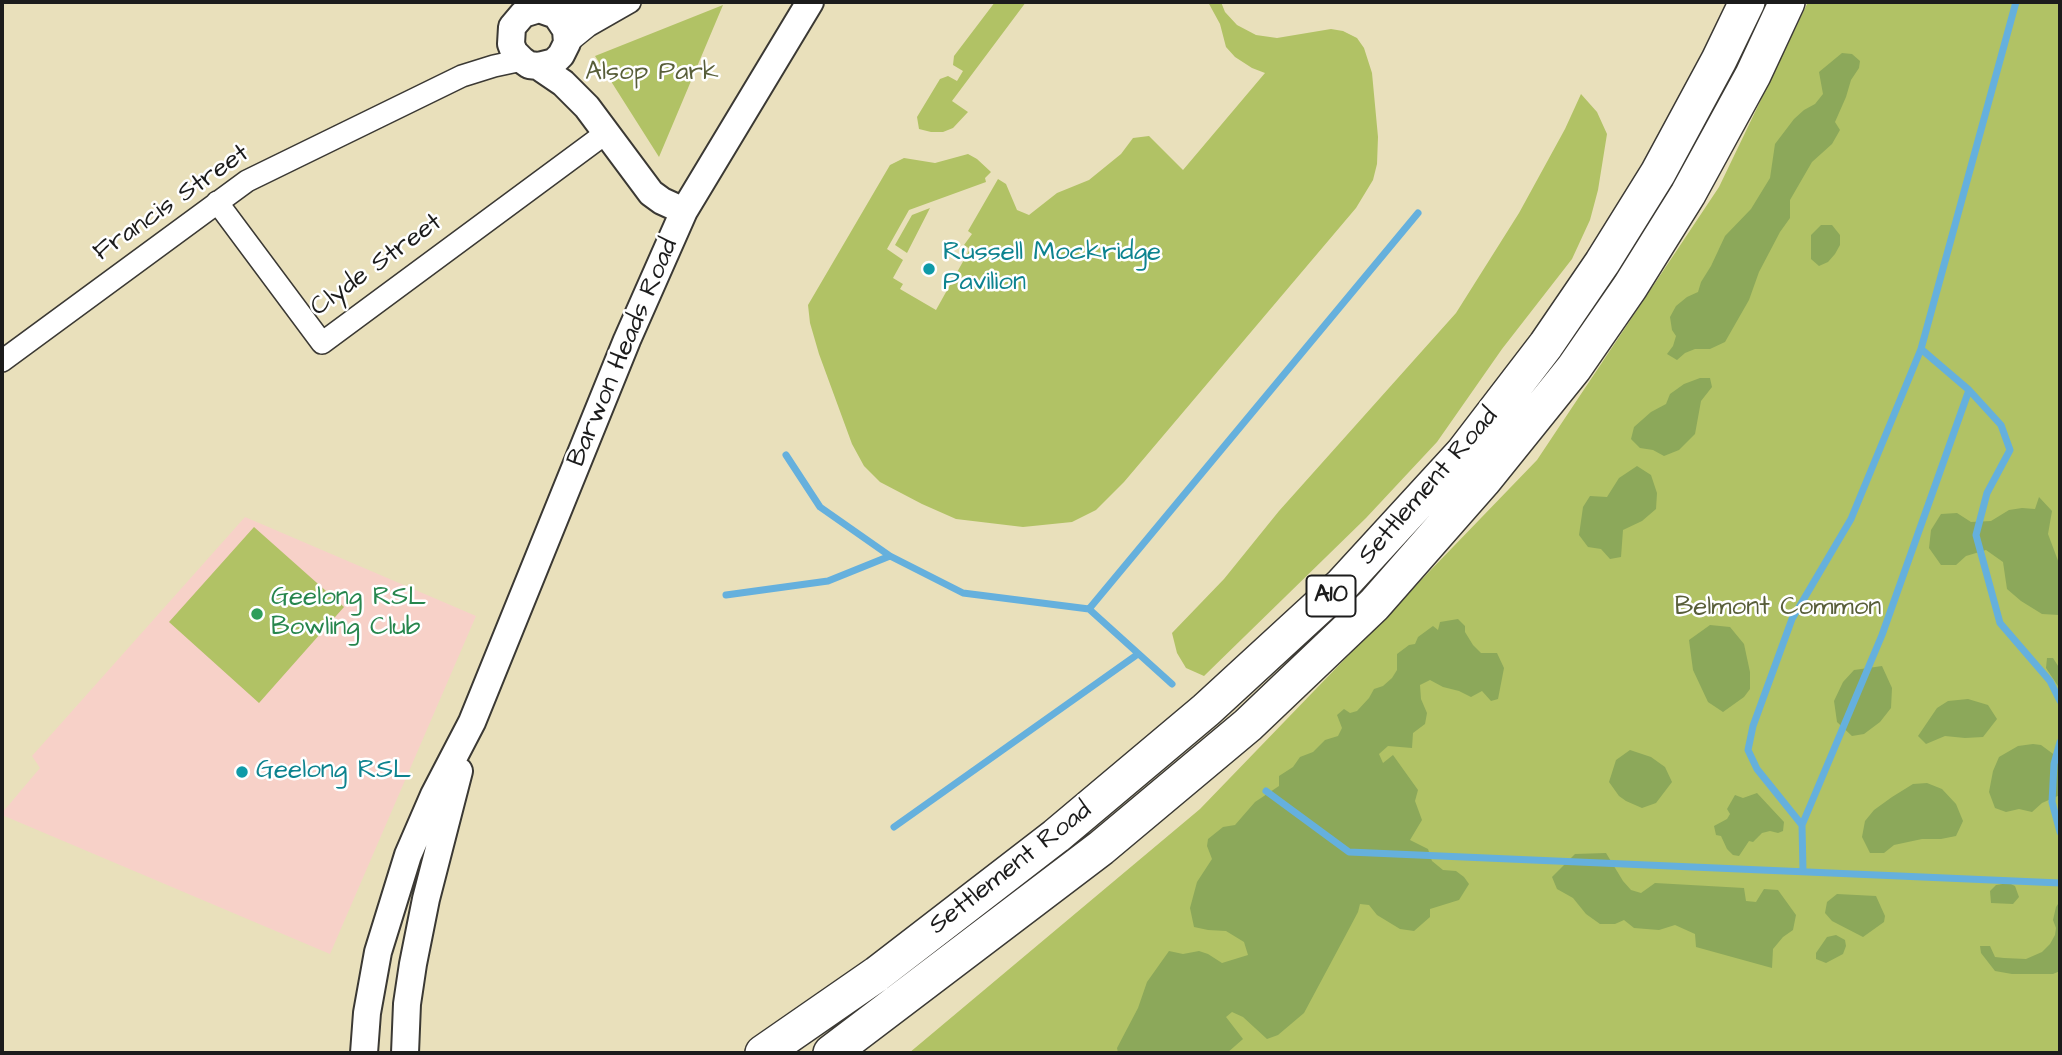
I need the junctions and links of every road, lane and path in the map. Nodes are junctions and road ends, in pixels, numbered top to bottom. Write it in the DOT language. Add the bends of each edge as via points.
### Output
graph roads {
  1 [pos="504,2"];
  2 [pos="810,2"];
  3 [pos="1747,2"];
  4 [pos="1787,2"];
  5 [pos="626,4"];
  6 [pos="541,9"];
  7 [pos="511,31"];
  8 [pos="566,45"];
  9 [pos="530,63"];
  10 [pos="461,76"];
  11 [pos="587,107"];
  12 [pos="606,133"];
  13 [pos="217,202"];
  14 [pos="684,211"];
  15 [pos="2,361"];
  16 [pos="472,722"];
  17 [pos="378,952"];
  18 [pos="413,964"];
  19 [pos="364,1053"];
  20 [pos="405,1053"];
  21 [pos="763,1053"];
  22 [pos="831,1053"];
  1 -- 7 [label="street"];
  2 -- 14 [label="street, Barwon Heads Road"];
  3 -- 21 [label="highway, Settlement Road / A10" via="1658,173 1546,345 1464,452 1341,586 1206,710 1056,836 877,974"];
  4 -- 22 [label="highway, Settlement Road / A10" via="1688,194 1630,287 1574,368 1374,605 1248,725 1101,848"];
  5 -- 6 [label="street" via="579,13"];
  5 -- 8 [label="street"];
  6 -- 7 [label="street" via="523,13"];
  6 -- 8 [label="street" via="566,30"];
  7 -- 9 [label="street" via="514,52"];
  7 -- 10 [label="street, Francis Street" via="490,56"];
  8 -- 9 [label="street" via="554,62"];
  8 -- 11 [label="street" via="571,74"];
  9 -- 10 [label="street, Francis Street" via="498,65"];
  9 -- 11 [label="street" via="563,83"];
  10 -- 13 [label="street, Francis Street" via="247,181"];
  11 -- 12 [label="street"];
  12 -- 13 [label="street, Clyde Street" via="322,343"];
  12 -- 14 [label="street" via="652,193"];
  13 -- 15 [label="street, Francis Street"];
  14 -- 16 [label="street, Barwon Heads Road"];
  16 -- 17 [label="street, Barwon Heads Road" via="408,855"];
  16 -- 18 [label="street, Barwon Heads Road"];
  17 -- 18 [label="street"];
  17 -- 19 [label="street, Barwon Heads Road"];
  18 -- 20 [label="street, Barwon Heads Road"];
}
